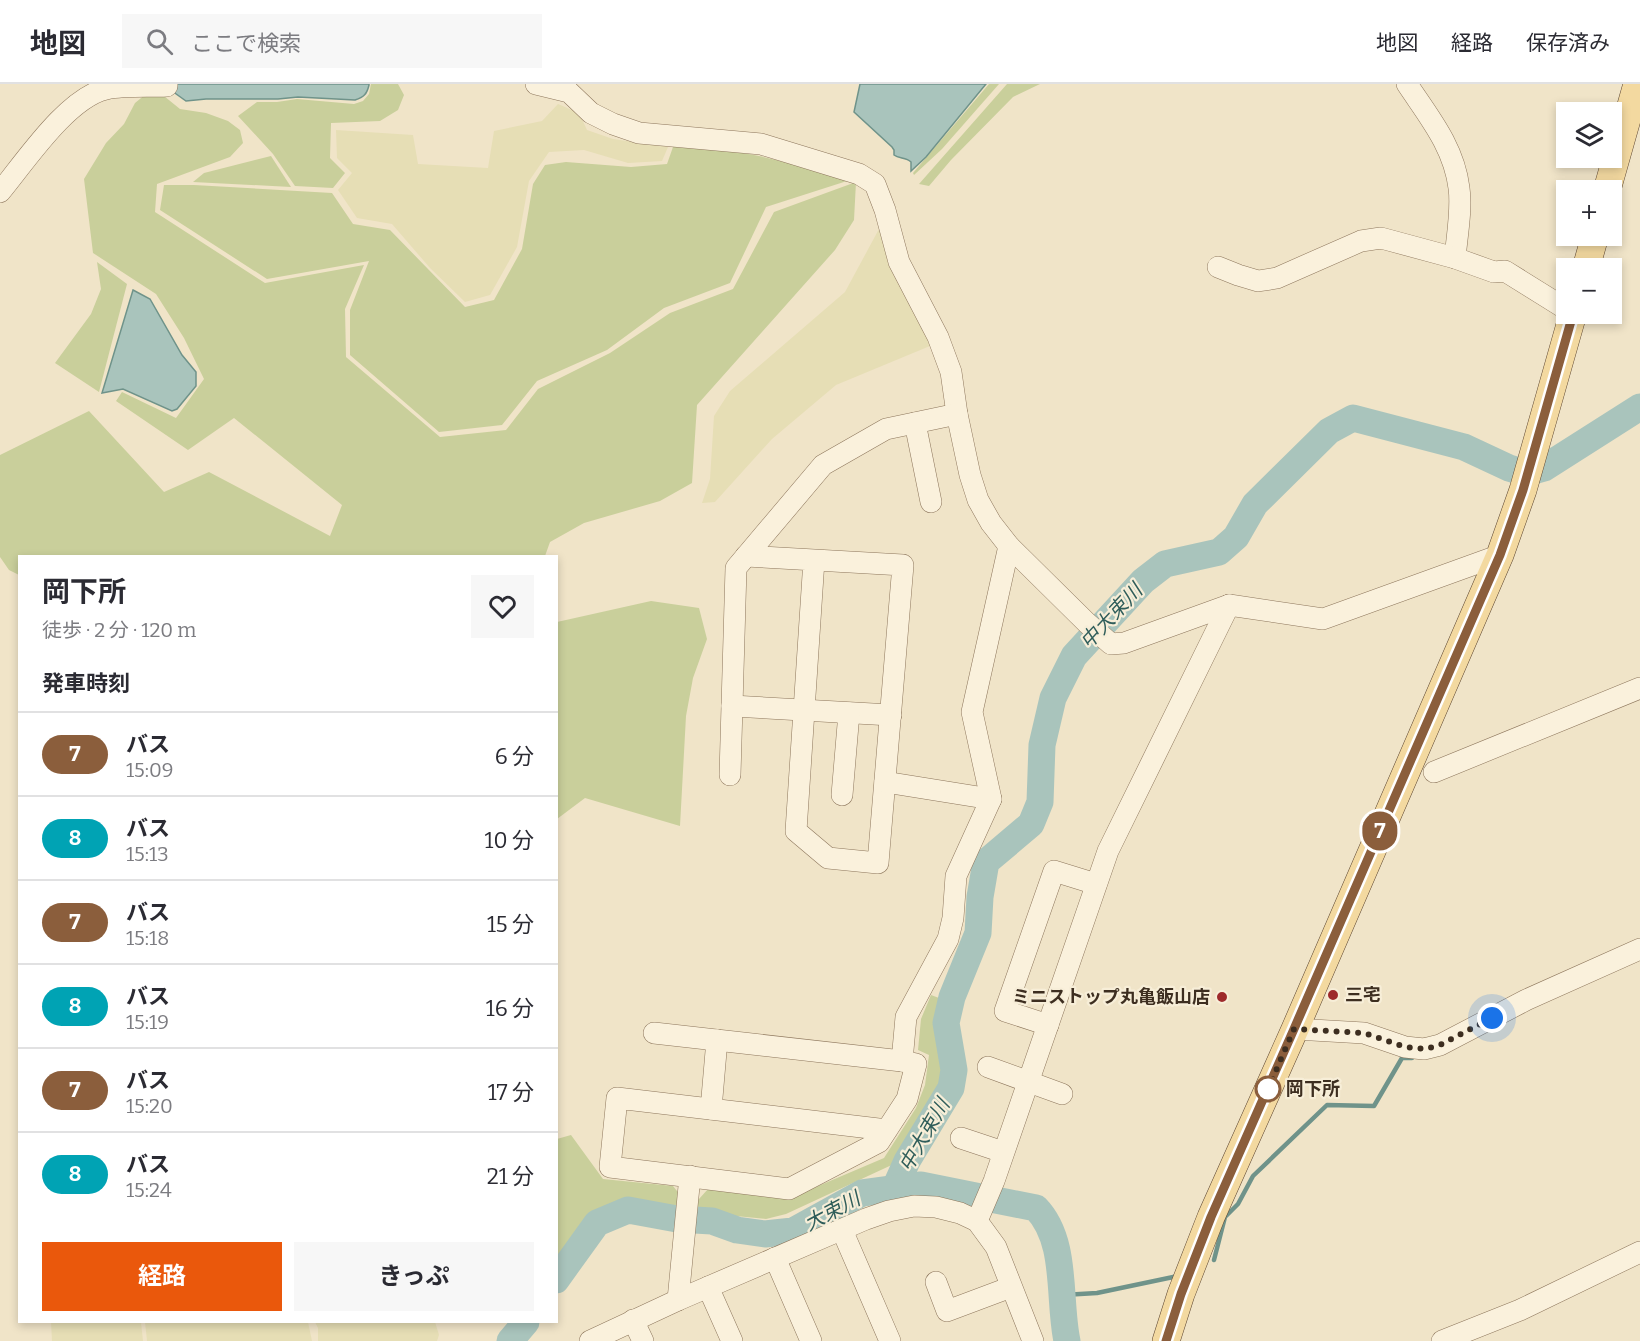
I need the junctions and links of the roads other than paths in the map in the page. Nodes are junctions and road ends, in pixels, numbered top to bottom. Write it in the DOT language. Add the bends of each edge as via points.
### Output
graph roads {
  1 [pos="167,84"];
  2 [pos="536,84"];
  3 [pos="1407,84"];
  4 [pos="1637,84"];
  5 [pos="1610,180"];
  6 [pos="0,192"];
  7 [pos="1455,258"];
  8 [pos="1218,267"];
  9 [pos="1556,303"];
  10 [pos="1570,324"];
  11 [pos="957,414"];
  12 [pos="915,423"];
  13 [pos="931,502"];
  14 [pos="1009,546"];
  15 [pos="1500,555"];
  16 [pos="746,556"];
  17 [pos="814,560"];
  18 [pos="1229,605"];
  19 [pos="1640,688"];
  20 [pos="732,706"];
  21 [pos="803,710"];
  22 [pos="849,713"];
  23 [pos="891,716"];
  24 [pos="1434,772"];
  25 [pos="730,775"];
  26 [pos="885,782"];
  27 [pos="842,795"];
  28 [pos="991,799"];
  29 [pos="1096,884"];
  30 [pos="1640,949"];
  31 [pos="1048,1025"];
  32 [pos="1294,1029"];
  33 [pos="654,1032"];
  34 [pos="717,1040"];
  35 [pos="902,1061"];
  36 [pos="988,1067"];
  37 [pos="1028,1082"];
  38 [pos="1062,1094"];
  39 [pos="711,1109"];
  40 [pos="887,1130"];
  41 [pos="961,1138"];
  42 [pos="1003,1152"];
  43 [pos="689,1186"];
  44 [pos="980,1216"];
  45 [pos="842,1230"];
  46 [pos="1640,1252"];
  47 [pos="775,1258"];
  48 [pos="936,1282"];
  49 [pos="708,1287"];
  50 [pos="1011,1287"];
  51 [pos="678,1299"];
  52 [pos="633,1320"];
  53 [pos="590,1341"];
  54 [pos="643,1341"];
  55 [pos="732,1341"];
  56 [pos="811,1341"];
  57 [pos="890,1341"];
  58 [pos="1033,1341"];
  59 [pos="1166,1341"];
  60 [pos="1443,1341"];
  1 -- 6 [label="street" via="105,89 87,98 54,126"];
  2 -- 11 [label="street" via="569,92 591,113 639,133 761,144 859,174 875,184 898,262 938,337 951,372"];
  3 -- 7 [label="street" via="1453,159 1460,189"];
  4 -- 5 [label="main road"];
  7 -- 8 [label="street" via="1381,238 1361,241 1277,278 1258,281"];
  7 -- 9 [label="street" via="1494,272 1505,271"];
  10 -- 15 [label="main road" via="1523,490"];
  11 -- 12 [label="street"];
  11 -- 14 [label="street" via="978,500"];
  12 -- 13 [label="street"];
  12 -- 16 [label="street" via="886,429 823,465"];
  14 -- 18 [label="street" via="1111,644 1124,643"];
  14 -- 28 [label="street" via="972,712"];
  15 -- 18 [label="street" via="1323,619"];
  15 -- 32 [label="main road"];
  16 -- 17 [label="street"];
  16 -- 20 [label="street" via="735,568"];
  17 -- 21 [label="street"];
  17 -- 23 [label="street" via="903,565"];
  18 -- 29 [label="street" via="1123,819"];
  19 -- 24 [label="street"];
  20 -- 21 [label="street"];
  20 -- 25 [label="street"];
  21 -- 22 [label="street"];
  21 -- 26 [label="street" via="796,831 828,858 878,863"];
  22 -- 23 [label="street"];
  22 -- 27 [label="street"];
  23 -- 26 [label="street"];
  26 -- 28 [label="street"];
  28 -- 35 [label="street" via="957,876 948,939 906,1017"];
  29 -- 31 [label="street"];
  29 -- 31 [label="street" via="1054,871 1005,1011"];
  30 -- 32 [label="street" via="1425,1049 1405,1047 1364,1033"];
  31 -- 37 [label="street"];
  32 -- 59 [label="main road" via="1211,1217"];
  33 -- 34 [label="street"];
  34 -- 35 [label="street"];
  34 -- 39 [label="street"];
  35 -- 40 [label="street" via="916,1064 907,1099"];
  36 -- 37 [label="street"];
  37 -- 38 [label="street"];
  37 -- 42 [label="street"];
  39 -- 40 [label="street"];
  39 -- 43 [label="street" via="617,1098 610,1167"];
  40 -- 43 [label="street" via="879,1142 789,1189"];
  41 -- 42 [label="street"];
  42 -- 44 [label="street"];
  43 -- 51 [label="street"];
  44 -- 45 [label="street" via="914,1206 889,1211"];
  44 -- 50 [label="street"];
  45 -- 47 [label="street"];
  45 -- 57 [label="street"];
  46 -- 60 [label="street" via="1520,1310"];
  47 -- 49 [label="street"];
  47 -- 56 [label="street"];
  48 -- 50 [label="street" via="948,1311"];
  49 -- 51 [label="street"];
  49 -- 55 [label="street"];
  50 -- 58 [label="street"];
  51 -- 52 [label="street"];
  52 -- 53 [label="street"];
  52 -- 54 [label="street"];
}
